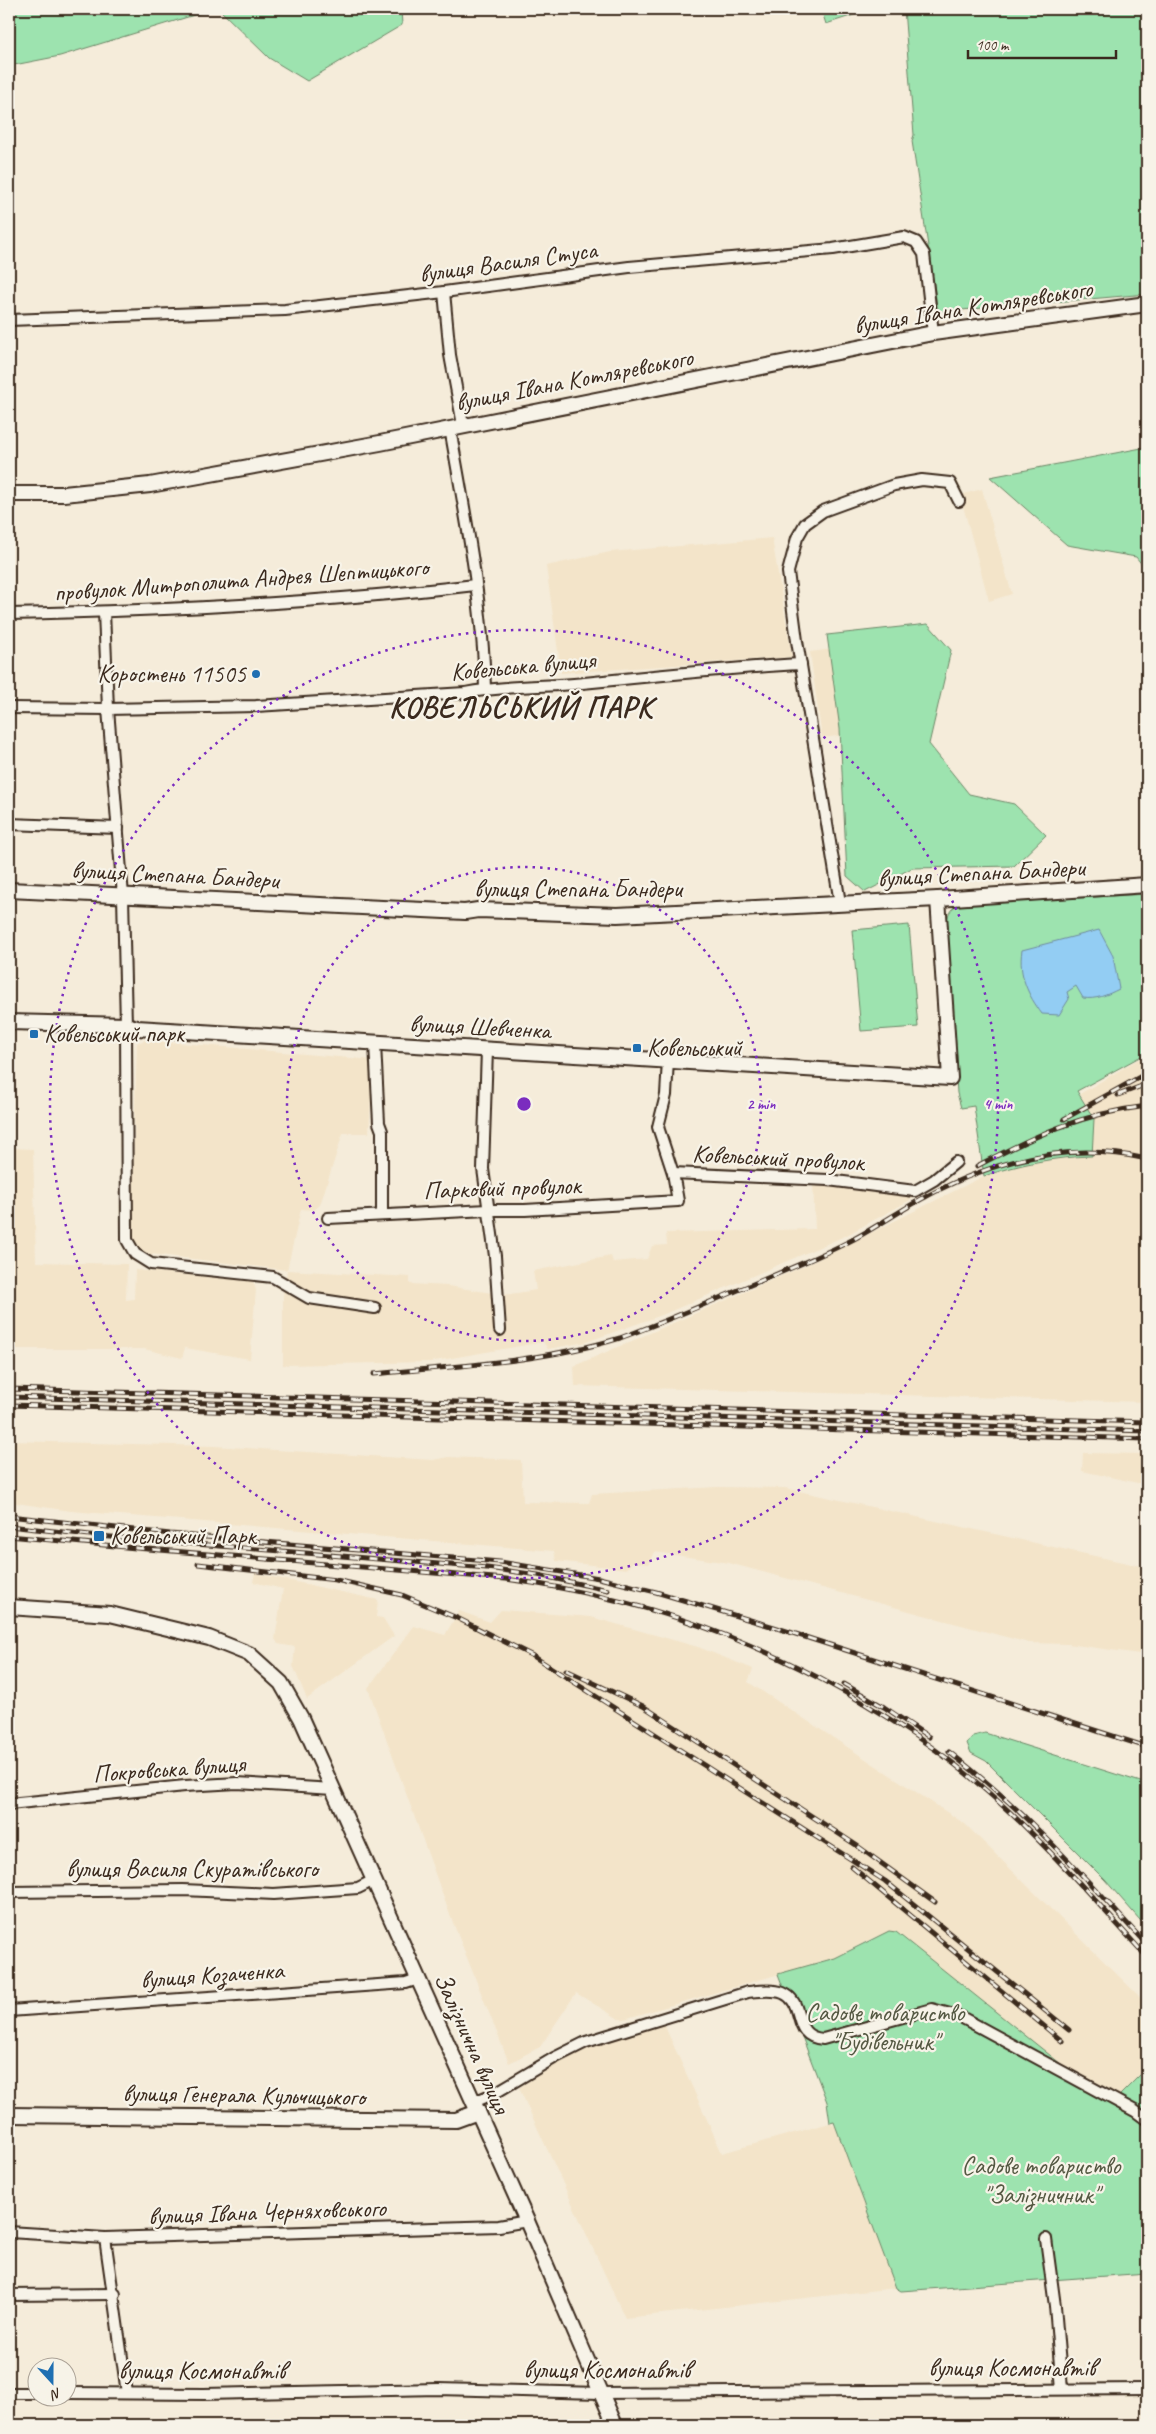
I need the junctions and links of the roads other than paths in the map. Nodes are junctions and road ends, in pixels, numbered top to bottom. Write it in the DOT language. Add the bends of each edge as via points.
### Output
graph roads {
  1 [pos="444,292"];
  2 [pos="1147,304"];
  3 [pos="9,320"];
  4 [pos="932,333"];
  5 [pos="457,427"];
  6 [pos="9,494"];
  7 [pos="958,501"];
  8 [pos="475,585"];
  9 [pos="104,612"];
  10 [pos="9,614"];
  11 [pos="801,664"];
  12 [pos="485,689"];
  13 [pos="9,708"];
  14 [pos="108,709"];
  15 [pos="9,824"];
  16 [pos="118,828"];
  17 [pos="1147,885"];
  18 [pos="9,890"];
  19 [pos="123,896"];
  20 [pos="938,899"];
  21 [pos="840,903"];
  22 [pos="9,1022"];
  23 [pos="126,1025"];
  24 [pos="375,1044"];
  25 [pos="486,1050"];
  26 [pos="668,1060"];
  27 [pos="956,1162"];
  28 [pos="673,1173"];
  29 [pos="488,1210"];
  30 [pos="382,1214"];
  31 [pos="328,1218"];
  32 [pos="375,1308"];
  33 [pos="500,1330"];
  34 [pos="9,1606"];
  35 [pos="332,1789"];
  36 [pos="9,1804"];
  37 [pos="374,1880"];
  38 [pos="9,1892"];
  39 [pos="418,1978"];
  40 [pos="9,2011"];
  41 [pos="476,2107"];
  42 [pos="9,2115"];
  43 [pos="1147,2120"];
  44 [pos="527,2221"];
  45 [pos="9,2232"];
  46 [pos="106,2238"];
  47 [pos="1046,2238"];
  48 [pos="115,2294"];
  49 [pos="9,2295"];
  50 [pos="1062,2389"];
  51 [pos="1147,2389"];
  52 [pos="9,2392"];
  53 [pos="28,2393"];
  54 [pos="78,2393"];
  55 [pos="600,2393"];
  56 [pos="127,2394"];
  57 [pos="615,2425"];
  1 -- 3 [label="street, вулиця Василя Стуса" via="285,310"];
  1 -- 4 [label="street, вулиця Василя Стуса" via="629,267 833,249 904,237 916,242 924,254"];
  1 -- 5 [label="street"];
  2 -- 4 [label="street, вулиця Івана Котляревського"];
  4 -- 5 [label="street, вулиця Івана Котляревського"];
  5 -- 6 [label="street, вулиця Івана Котляревського" via="150,485 64,494"];
  5 -- 8 [label="street"];
  7 -- 11 [label="street" via="950,482 922,480 894,485 823,511 805,524 797,538 788,572"];
  8 -- 9 [label="street, провулок Митрополита Андрея Шептицького" via="375,596"];
  8 -- 12 [label="street"];
  9 -- 10 [label="street, провулок Митрополита Андрея Шептицького"];
  9 -- 14 [label="street"];
  11 -- 12 [label="street, Ковельська вулиця"];
  11 -- 21 [label="street"];
  12 -- 14 [label="street, Ковельська вулиця" via="465,693 256,706"];
  13 -- 14 [label="street, Ковельська вулиця"];
  14 -- 16 [label="street"];
  15 -- 16 [label="street"];
  16 -- 19 [label="street"];
  17 -- 20 [label="street, вулиця Степана Бандери"];
  18 -- 19 [label="street, вулиця Степана Бандери"];
  19 -- 21 [label="street, вулиця Степана Бандери" via="593,916"];
  19 -- 23 [label="street"];
  20 -- 21 [label="street, вулиця Степана Бандери"];
  20 -- 26 [label="street, вулиця Шевченка" via="950,1078"];
  22 -- 23 [label="street, вулиця Шевченка"];
  23 -- 24 [label="street, вулиця Шевченка"];
  23 -- 32 [label="street" via="127,1240 135,1254 151,1264 273,1277 310,1298"];
  24 -- 25 [label="street, вулиця Шевченка"];
  24 -- 30 [label="street" via="382,1130"];
  25 -- 26 [label="street, вулиця Шевченка"];
  25 -- 29 [label="street" via="482,1169"];
  26 -- 28 [label="street, Ковельський провулок" via="666,1095 658,1127"];
  27 -- 28 [label="street, Ковельський провулок" via="915,1191 828,1180"];
  28 -- 29 [label="street, Парковий провулок" via="678,1201"];
  29 -- 30 [label="street, Парковий провулок"];
  29 -- 33 [label="street"];
  30 -- 31 [label="street, Парковий провулок"];
  34 -- 35 [label="street, Залізнична вулиця" via="110,1614 209,1638 250,1654 281,1683 301,1718"];
  35 -- 36 [label="street, Покровська вулиця" via="237,1783 193,1785"];
  35 -- 37 [label="street, Залізнична вулиця"];
  37 -- 38 [label="street, вулиця Василя Скуратівського" via="358,1888 274,1894 183,1890"];
  37 -- 39 [label="street, Залізнична вулиця"];
  39 -- 40 [label="street, вулиця Козаченка" via="406,1983"];
  39 -- 41 [label="street, Залізнична вулиця"];
  41 -- 42 [label="street, вулиця Генерала Кульчицького" via="456,2120"];
  41 -- 43 [label="street" via="554,2058 586,2042 748,1992 771,1991 792,1999 805,2033 812,2038 823,2039 932,2009 961,2018"];
  41 -- 44 [label="street, Залізнична вулиця"];
  44 -- 46 [label="street, вулиця Івана Черняховського" via="499,2226"];
  44 -- 55 [label="street, Залізнична вулиця"];
  45 -- 46 [label="street, вулиця Івана Черняховського"];
  46 -- 48 [label="street"];
  47 -- 50 [label="street"];
  48 -- 49 [label="street"];
  48 -- 56 [label="street"];
  50 -- 51 [label="street, вулиця Космонавтів"];
  50 -- 55 [label="street, вулиця Космонавтів"];
  52 -- 53 [label="street"];
  54 -- 56 [label="street, вулиця Космонавтів"];
  55 -- 56 [label="street, вулиця Космонавтів" via="438,2389"];
  55 -- 57 [label="street, Залізнична вулиця"];
}
